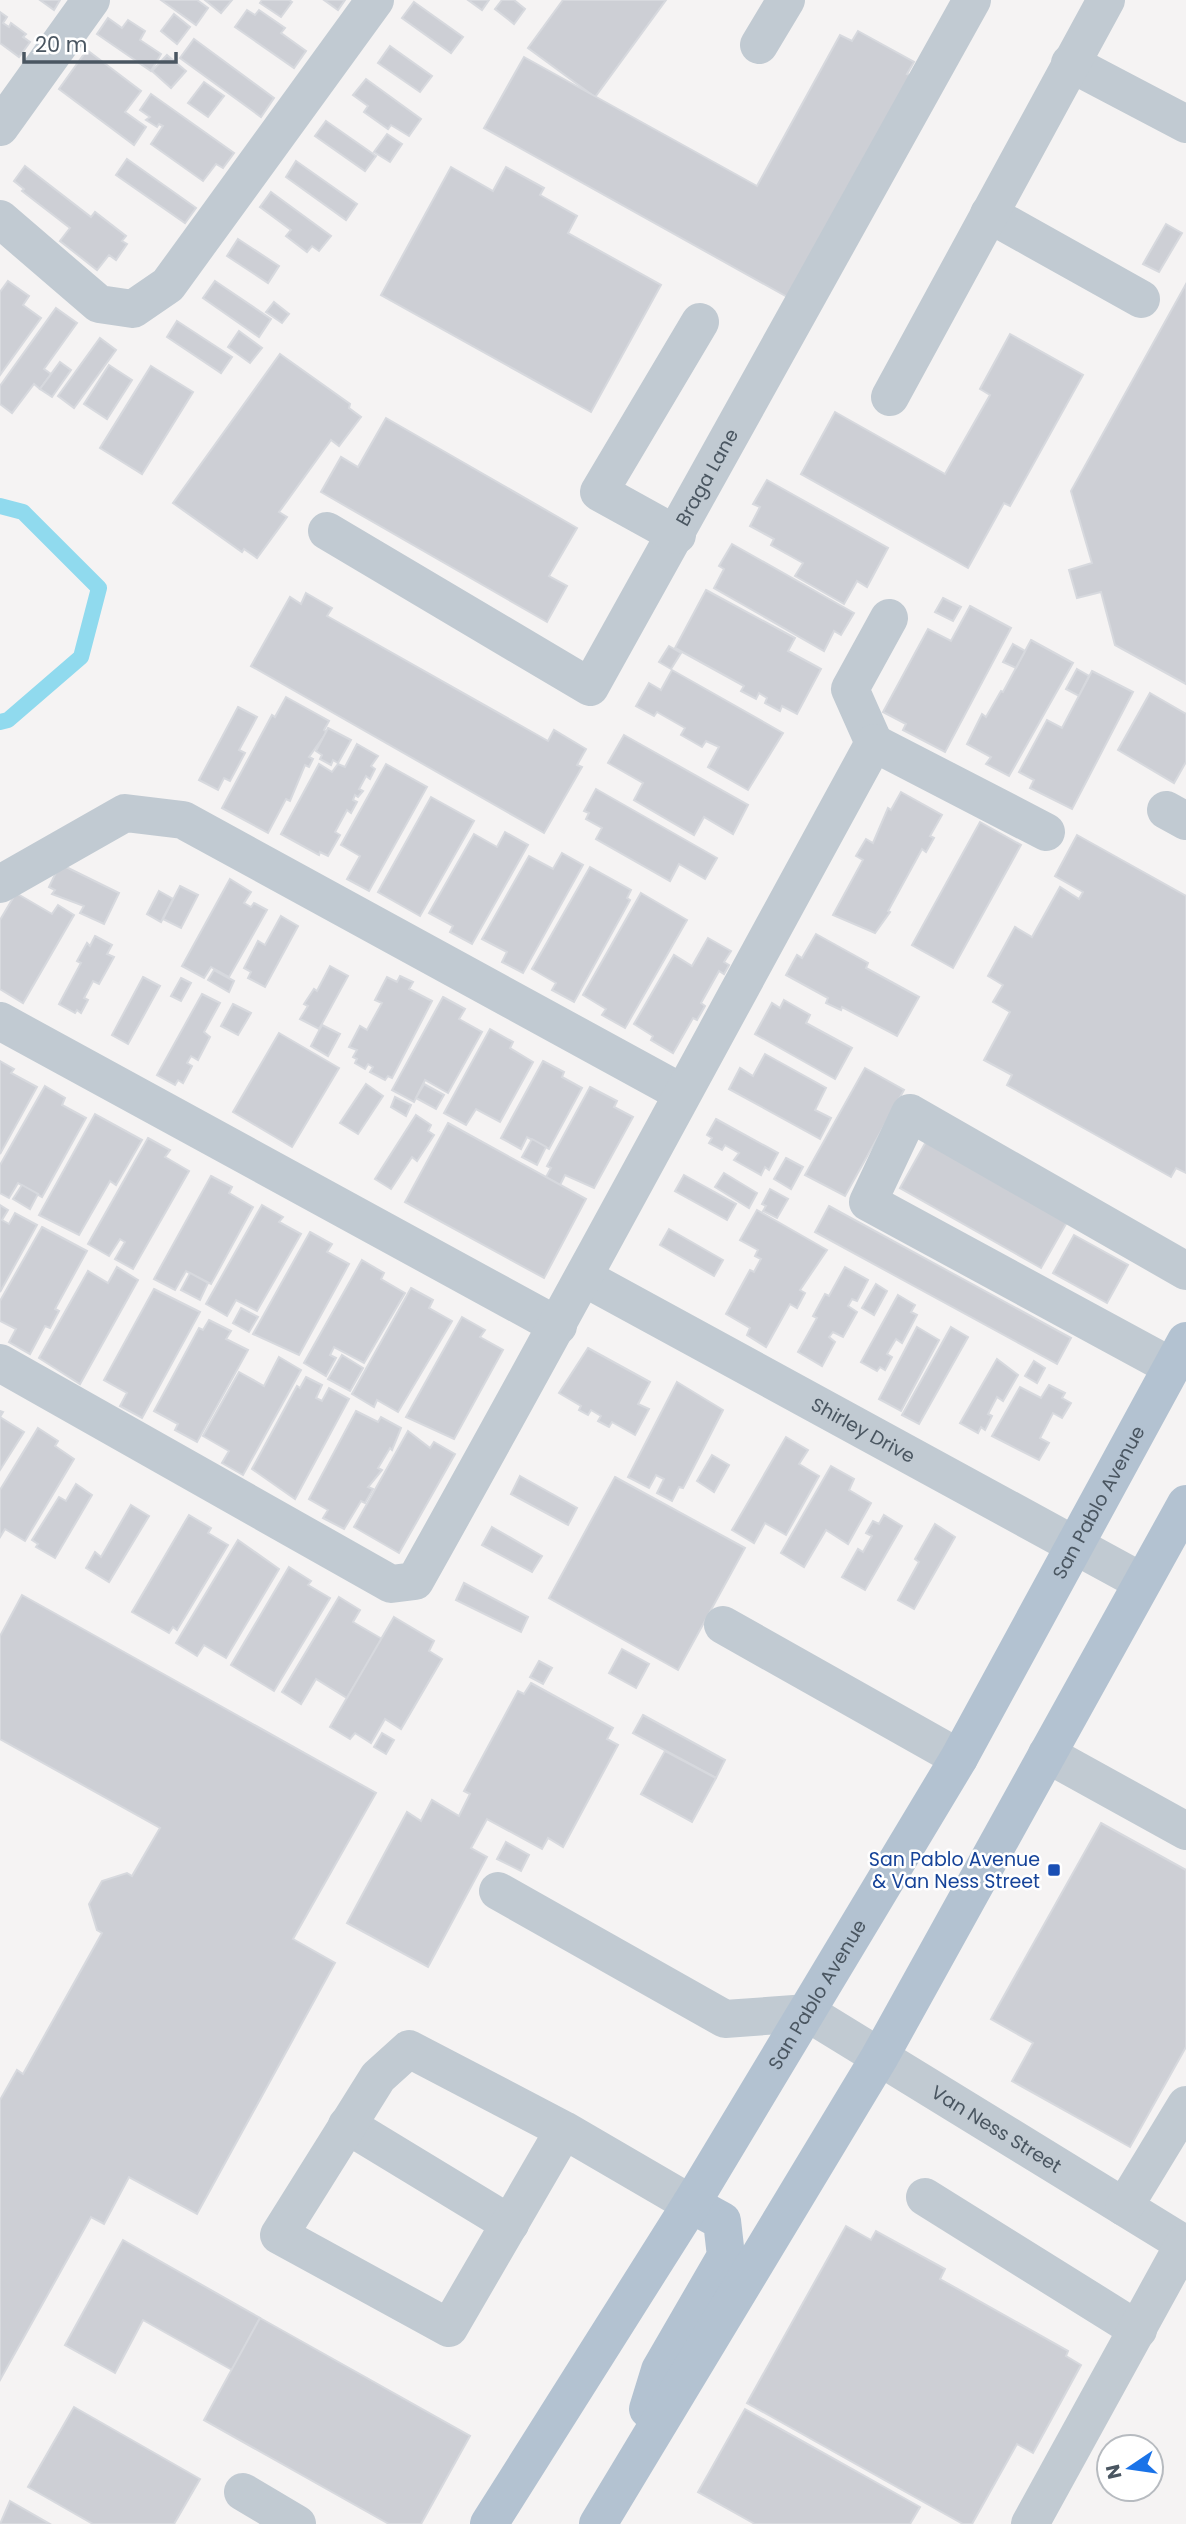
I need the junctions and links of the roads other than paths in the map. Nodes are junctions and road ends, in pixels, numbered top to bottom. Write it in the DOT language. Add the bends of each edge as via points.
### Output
graph roads {
  1 [pos="91,0"];
  2 [pos="375,0"];
  3 [pos="786,0"];
  4 [pos="972,0"];
  5 [pos="1106,0"];
  6 [pos="759,45"];
  7 [pos="1070,63"];
  8 [pos="1186,124"];
  9 [pos="0,127"];
  10 [pos="989,214"];
  11 [pos="0,219"];
  12 [pos="1141,299"];
  13 [pos="700,322"];
  14 [pos="890,397"];
  15 [pos="327,531"];
  16 [pos="677,535"];
  17 [pos="889,618"];
  18 [pos="874,743"];
  19 [pos="1046,832"];
  20 [pos="0,884"];
  21 [pos="0,1021"];
  22 [pos="682,1093"];
  23 [pos="1186,1271"];
  24 [pos="585,1278"];
  25 [pos="558,1326"];
  26 [pos="1179,1354"];
  27 [pos="0,1363"];
  28 [pos="1186,1504"];
  29 [pos="1074,1545"];
  30 [pos="1142,1582"];
  31 [pos="723,1625"];
  32 [pos="1047,1754"];
  33 [pos="959,1758"];
  34 [pos="1186,1831"];
  35 [pos="498,1891"];
  36 [pos="808,2013"];
  37 [pos="879,2058"];
  38 [pos="1186,2105"];
  39 [pos="347,2125"];
  40 [pos="564,2130"];
  41 [pos="925,2197"];
  42 [pos="691,2204"];
  43 [pos="1124,2207"];
  44 [pos="510,2224"];
  45 [pos="1185,2244"];
  46 [pos="1138,2330"];
  47 [pos="653,2434"];
  48 [pos="243,2492"];
  49 [pos="297,2524"];
  50 [pos="489,2524"];
  51 [pos="598,2524"];
  52 [pos="1030,2524"];
  1 -- 9 [label="street"];
  2 -- 11 [label="street" via="168,285 133,309 99,304"];
  3 -- 6 [label="street"];
  4 -- 16 [label="street, Braga Lane"];
  5 -- 7 [label="street"];
  7 -- 8 [label="street"];
  7 -- 10 [label="street"];
  10 -- 12 [label="street"];
  10 -- 14 [label="street"];
  13 -- 16 [label="street" via="599,492"];
  15 -- 16 [label="street, Braga Lane" via="590,687"];
  17 -- 18 [label="street" via="850,689"];
  18 -- 19 [label="street"];
  18 -- 22 [label="street"];
  20 -- 22 [label="street" via="125,813 183,820"];
  21 -- 25 [label="street"];
  22 -- 24 [label="street"];
  23 -- 26 [label="street" via="910,1113 868,1202"];
  24 -- 25 [label="street"];
  24 -- 29 [label="street, Shirley Drive"];
  25 -- 27 [label="street" via="415,1581 391,1584"];
  26 -- 29 [label="main road, San Pablo Avenue"];
  28 -- 30 [label="main road"];
  29 -- 30 [label="street, Shirley Drive"];
  29 -- 33 [label="main road, San Pablo Avenue"];
  30 -- 32 [label="main road"];
  31 -- 33 [label="street"];
  32 -- 34 [label="street"];
  32 -- 37 [label="main road"];
  33 -- 36 [label="main road, San Pablo Avenue"];
  35 -- 36 [label="street" via="725,2019"];
  36 -- 37 [label="street, Van Ness Street"];
  36 -- 42 [label="main road, San Pablo Avenue"];
  37 -- 43 [label="street, Van Ness Street"];
  37 -- 47 [label="main road"];
  38 -- 43 [label="street"];
  39 -- 40 [label="street" via="378,2077 409,2049"];
  39 -- 44 [label="street"];
  39 -- 44 [label="street" via="279,2235 449,2328"];
  40 -- 42 [label="street"];
  40 -- 44 [label="street"];
  41 -- 46 [label="street"];
  42 -- 47 [label="main road" via="722,2221 726,2256 660,2370 649,2400"];
  42 -- 50 [label="main road, San Pablo Avenue"];
  43 -- 45 [label="street, Van Ness Street"];
  45 -- 46 [label="street"];
  46 -- 52 [label="street"];
  47 -- 51 [label="main road"];
  48 -- 49 [label="street"];
}
